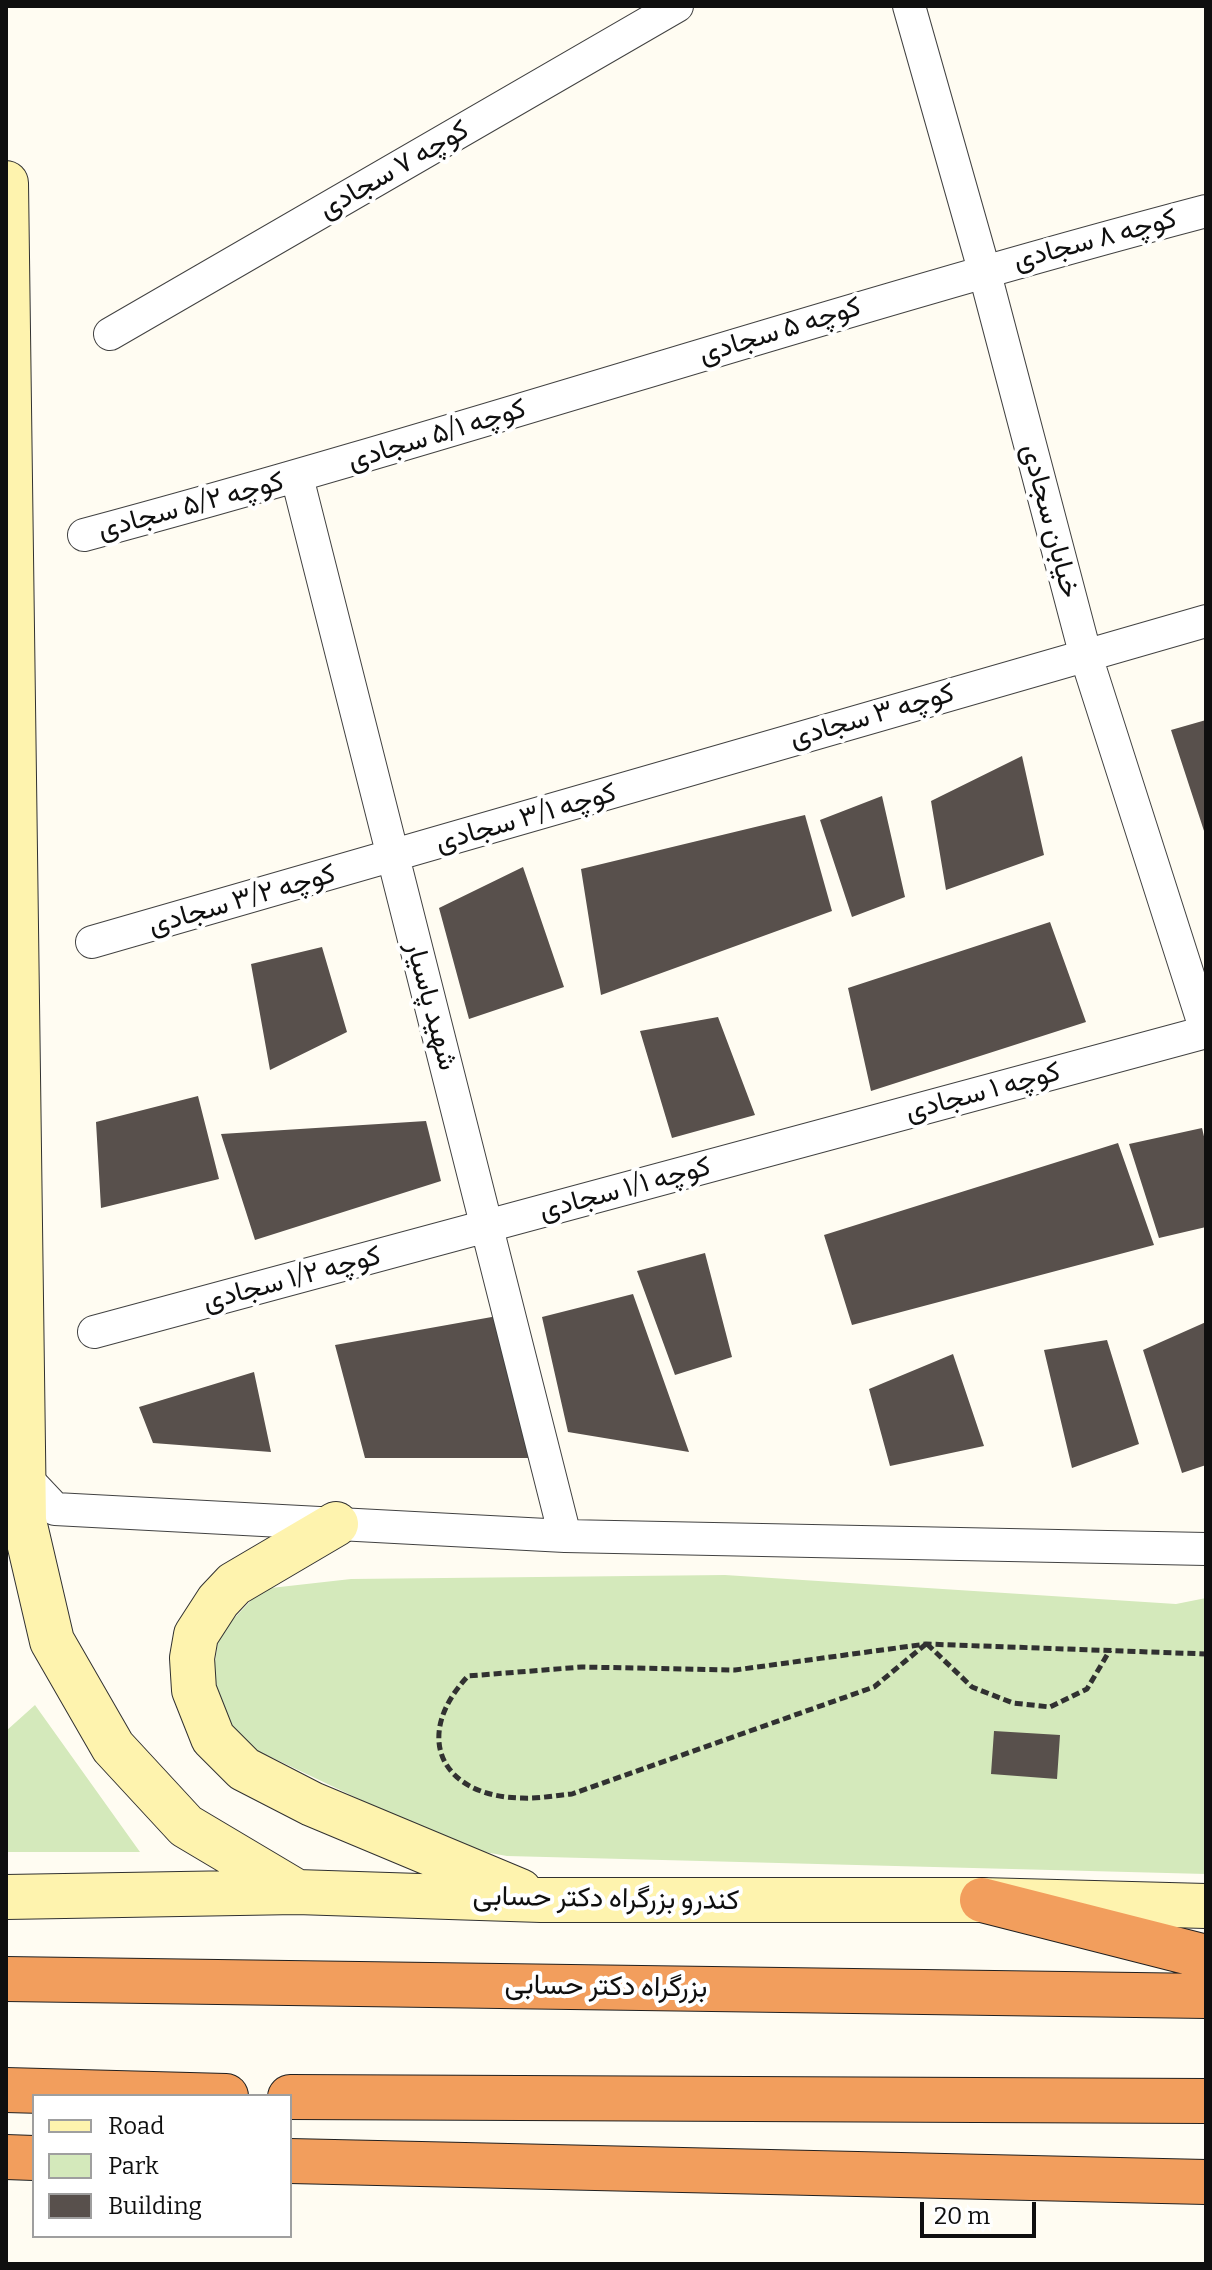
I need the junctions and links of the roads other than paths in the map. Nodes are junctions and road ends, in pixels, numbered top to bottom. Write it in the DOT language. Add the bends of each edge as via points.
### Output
graph roads {
  1 [pos="677,6"];
  2 [pos="909,6"];
  3 [pos="6,183"];
  4 [pos="1206,211"];
  5 [pos="984,270"];
  6 [pos="110,334"];
  7 [pos="577,393"];
  8 [pos="297,477"];
  9 [pos="84,535"];
  10 [pos="1206,621"];
  11 [pos="1085,653"];
  12 [pos="660,779"];
  13 [pos="392,858"];
  14 [pos="92,942"];
  15 [pos="12,964"];
  16 [pos="1206,1032"];
  17 [pos="759,1153"];
  18 [pos="490,1226"];
  19 [pos="94,1332"];
  20 [pos="22,1474"];
  21 [pos="336,1524"];
  22 [pos="565,1536"];
  23 [pos="1206,1549"];
  24 [pos="297,1892"];
  25 [pos="6,1897"];
  26 [pos="541,1900"];
  27 [pos="982,1900"];
  28 [pos="1206,1906"];
  29 [pos="1206,1957"];
  30 [pos="6,1979"];
  31 [pos="1206,1996"];
  32 [pos="6,2090"];
  33 [pos="153,2094"];
  34 [pos="292,2097"];
  35 [pos="1206,2101"];
  36 [pos="6,2157"];
  37 [pos="32,2158"];
  38 [pos="292,2161"];
  39 [pos="1206,2182"];
  1 -- 6 [label="street, کوچه ۷ سجادی"];
  2 -- 5 [label="street, خیابان سجادی"];
  3 -- 15 [label="main road"];
  4 -- 5 [label="street, کوچه ۸ سجادی"];
  5 -- 7 [label="street, کوچه ۵ سجادی"];
  5 -- 11 [label="street, خیابان سجادی"];
  7 -- 8 [label="street, کوچه ۵/۱ سجادی"];
  8 -- 9 [label="street, کوچه ۵/۲ سجادی"];
  8 -- 13 [label="street, شهید پاسیار"];
  10 -- 11 [label="street, کوچه ۳ سجادی"];
  11 -- 12 [label="street, کوچه ۳ سجادی"];
  11 -- 16 [label="street, خیابان سجادی"];
  12 -- 13 [label="street, کوچه ۳/۱ سجادی"];
  13 -- 14 [label="street, کوچه ۳/۲ سجادی"];
  13 -- 18 [label="street, شهید پاسیار"];
  15 -- 20 [label="main road"];
  16 -- 17 [label="street, کوچه ۱ سجادی"];
  17 -- 18 [label="street, کوچه ۱/۱ سجادی"];
  18 -- 19 [label="street, کوچه ۱/۲ سجادی"];
  18 -- 22 [label="street, شهید پاسیار"];
  20 -- 21 [label="street" via="55,1509"];
  20 -- 24 [label="main road" via="24,1521 52,1641 113,1747 186,1826"];
  21 -- 22 [label="street"];
  21 -- 26 [label="main road" via="234,1584 196,1635 194,1690 213,1738 244,1769 312,1804"];
  22 -- 23 [label="street"];
  24 -- 25 [label="main road, کندرو بزرگراه دکتر حسابی"];
  24 -- 26 [label="main road, کندرو بزرگراه دکتر حسابی"];
  26 -- 27 [label="main road, کندرو بزرگراه دکتر حسابی"];
  27 -- 28 [label="main road, کندرو بزرگراه دکتر حسابی"];
  27 -- 29 [label="highway"];
  30 -- 31 [label="highway, بزرگراه دکتر حسابی"];
  32 -- 33 [label="highway"];
  34 -- 35 [label="highway"];
  36 -- 37 [label="highway"];
  38 -- 39 [label="highway"];
}
